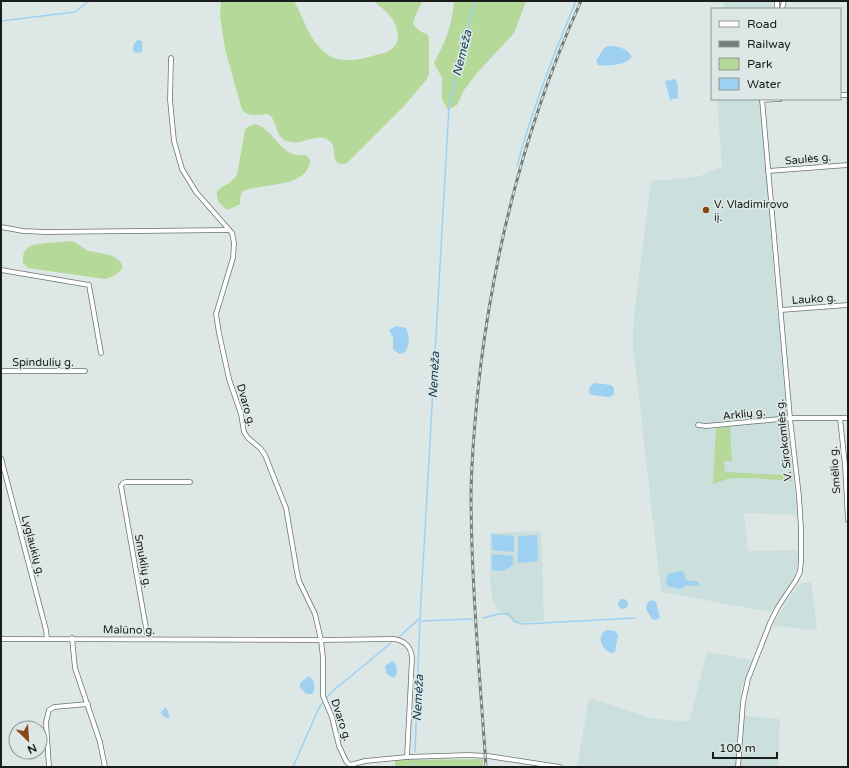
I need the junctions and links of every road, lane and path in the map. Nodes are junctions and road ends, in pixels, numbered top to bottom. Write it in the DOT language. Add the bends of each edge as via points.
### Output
graph roads {
  1 [pos="171,58"];
  2 [pos="762,100"];
  3 [pos="848,165"];
  4 [pos="768,171"];
  5 [pos="1,227"];
  6 [pos="229,230"];
  7 [pos="1,270"];
  8 [pos="848,305"];
  9 [pos="781,310"];
  10 [pos="102,353"];
  11 [pos="1,371"];
  12 [pos="85,371"];
  13 [pos="790,418"];
  14 [pos="840,418"];
  15 [pos="848,418"];
  16 [pos="698,425"];
  17 [pos="1,458"];
  18 [pos="2,464"];
  19 [pos="190,482"];
  20 [pos="848,520"];
  21 [pos="1,638"];
  22 [pos="72,638"];
  23 [pos="47,639"];
  24 [pos="148,639"];
  25 [pos="321,640"];
  26 [pos="88,704"];
  27 [pos="407,757"];
  28 [pos="350,766"];
  29 [pos="49,767"];
  30 [pos="105,767"];
  31 [pos="560,767"];
  32 [pos="738,767"];
  1 -- 6 [label="street, Dvaro g." via="174,141 182,169 196,192"];
  2 -- 4 [label="street, V. Sirokomlės g."];
  3 -- 4 [label="street, Saulės g."];
  4 -- 9 [label="street, V. Sirokomlės g."];
  5 -- 6 [label="street" via="46,232"];
  6 -- 25 [label="street, Dvaro g." via="234,238 233,258 216,314 224,357 244,432 265,455 286,508 299,581 315,614"];
  7 -- 10 [label="street" via="89,285"];
  8 -- 9 [label="street, Lauko g."];
  9 -- 13 [label="street, V. Sirokomlės g."];
  11 -- 12 [label="street, Spindulių g."];
  13 -- 14 [label="street, Arklių g."];
  13 -- 16 [label="street, Arklių g."];
  13 -- 32 [label="street, V. Sirokomlės g." via="801,529 800,572 770,623 748,679 743,702"];
  14 -- 15 [label="street, Arklių g."];
  14 -- 20 [label="street, Smėlio g."];
  17 -- 18 [label="street, Lyglaukių g."];
  18 -- 23 [label="street, Lyglaukių g."];
  19 -- 24 [label="street, Smuklių g." via="126,482 121,486"];
  21 -- 23 [label="street, Malūno g."];
  22 -- 23 [label="street, Malūno g."];
  22 -- 24 [label="street, Malūno g."];
  22 -- 26 [label="street" via="75,668"];
  24 -- 25 [label="street, Malūno g."];
  25 -- 27 [label="street, Malūno g." via="394,639 409,647 412,658"];
  25 -- 28 [label="street, Dvaro g." via="323,696 332,716 339,746"];
  26 -- 29 [label="street" via="54,707 49,710 46,722"];
  26 -- 30 [label="street"];
  27 -- 28 [label="street" via="364,761"];
  27 -- 31 [label="street" via="488,756"];
}
